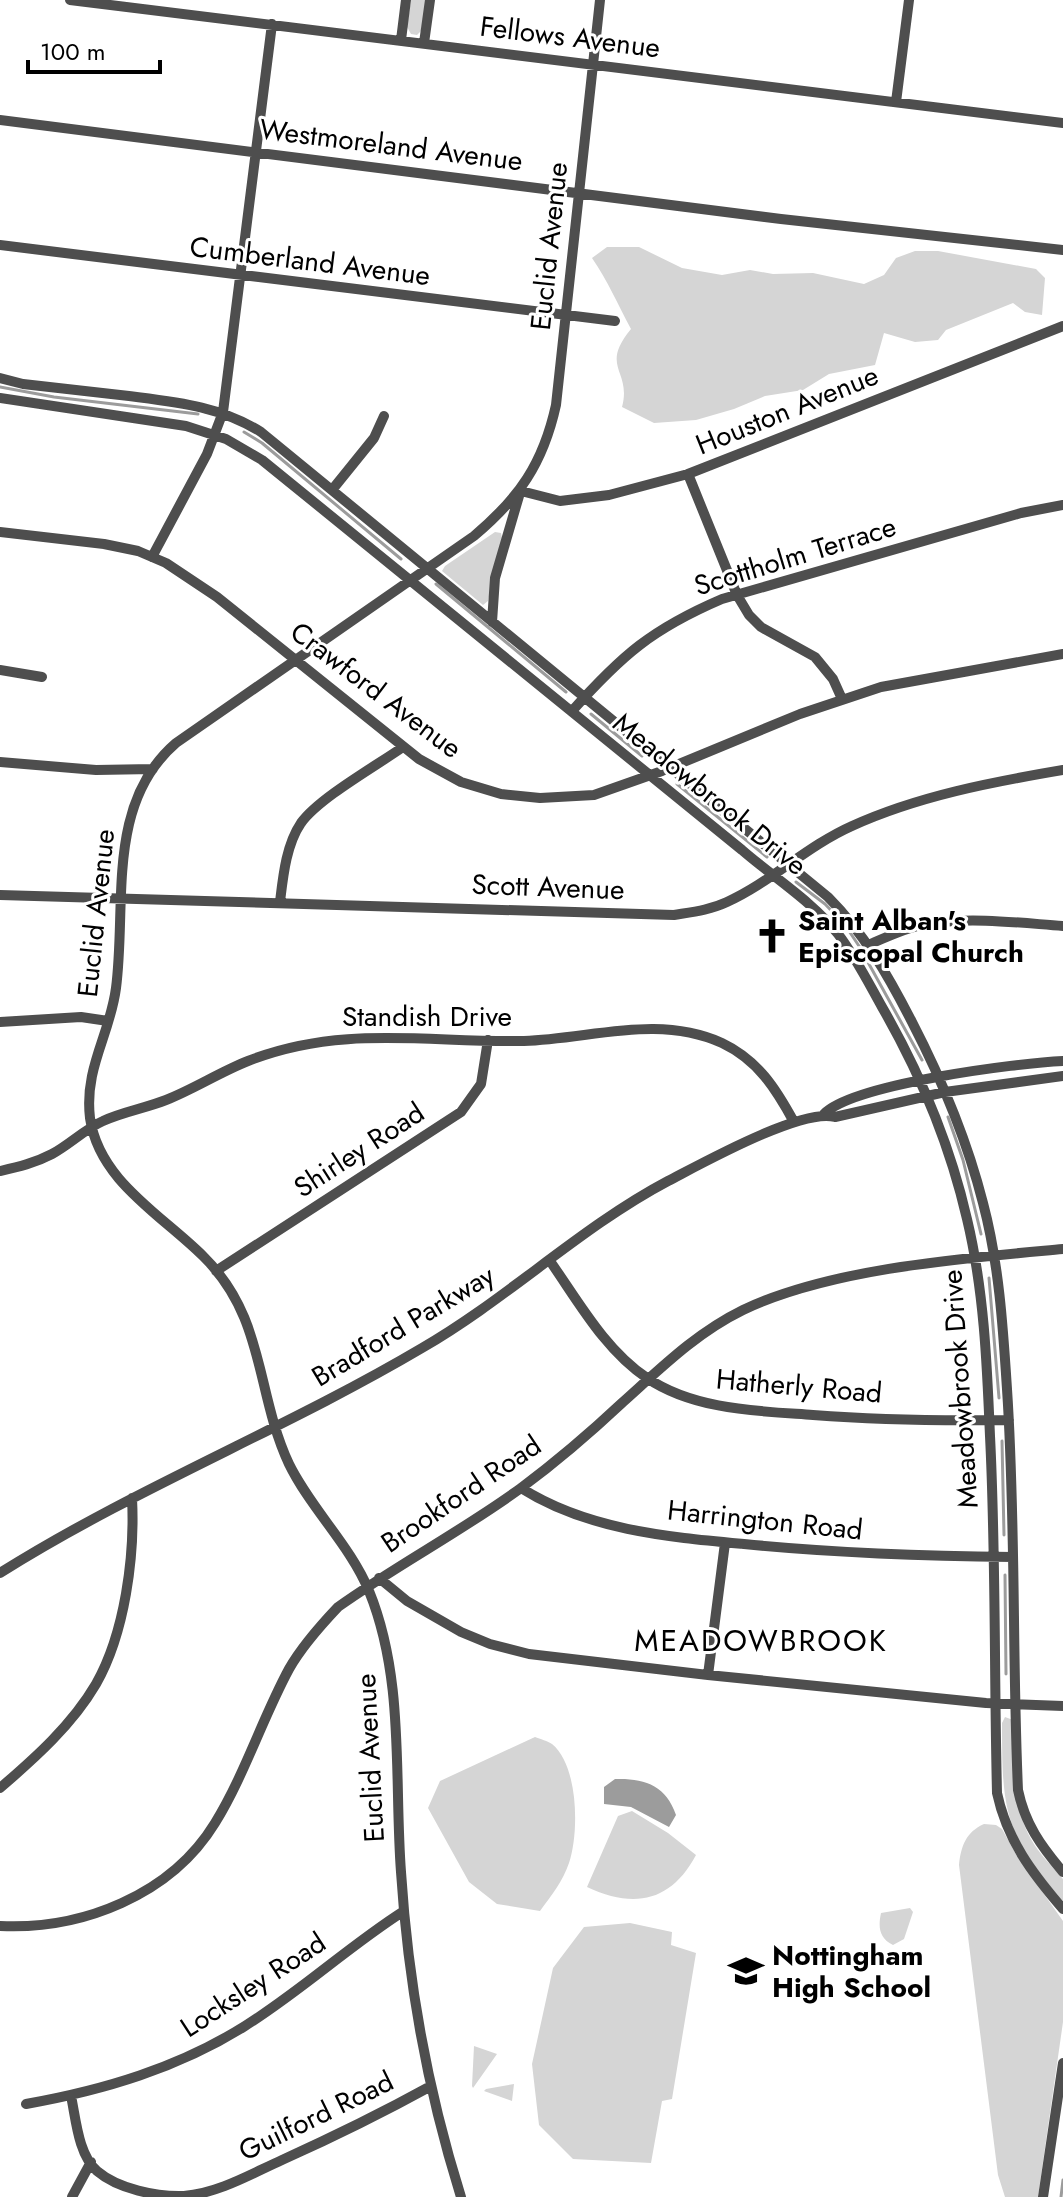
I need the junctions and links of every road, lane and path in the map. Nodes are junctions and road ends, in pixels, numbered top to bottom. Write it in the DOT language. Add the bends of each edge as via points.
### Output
graph roads {
  1 [pos="70,0"];
  2 [pos="406,0"];
  3 [pos="430,0"];
  4 [pos="600,0"];
  5 [pos="909,0"];
  6 [pos="272,24"];
  7 [pos="401,40"];
  8 [pos="424,43"];
  9 [pos="593,64"];
  10 [pos="896,102"];
  11 [pos="0,120"];
  12 [pos="1063,123"];
  13 [pos="256,152"];
  14 [pos="580,192"];
  15 [pos="0,245"];
  16 [pos="1063,250"];
  17 [pos="241,276"];
  18 [pos="566,317"];
  19 [pos="615,321"];
  20 [pos="1063,326"];
  21 [pos="0,378"];
  22 [pos="0,398"];
  23 [pos="223,412"];
  24 [pos="384,416"];
  25 [pos="215,435"];
  26 [pos="688,474"];
  27 [pos="332,490"];
  28 [pos="521,491"];
  29 [pos="1063,505"];
  30 [pos="0,532"];
  31 [pos="152,557"];
  32 [pos="427,568"];
  33 [pos="411,580"];
  34 [pos="737,595"];
  35 [pos="492,622"];
  36 [pos="1063,654"];
  37 [pos="295,660"];
  38 [pos="0,670"];
  39 [pos="42,677"];
  40 [pos="585,698"];
  41 [pos="842,699"];
  42 [pos="572,711"];
  43 [pos="403,747"];
  44 [pos="0,762"];
  45 [pos="671,768"];
  46 [pos="153,769"];
  47 [pos="1063,770"];
  48 [pos="649,775"];
  49 [pos="788,865"];
  50 [pos="771,875"];
  51 [pos="0,895"];
  52 [pos="122,898"];
  53 [pos="280,902"];
  54 [pos="1063,926"];
  55 [pos="868,945"];
  56 [pos="108,1021"];
  57 [pos="0,1022"];
  58 [pos="488,1040"];
  59 [pos="1063,1061"];
  60 [pos="1063,1076"];
  61 [pos="940,1077"];
  62 [pos="921,1081"];
  63 [pos="945,1092"];
  64 [pos="927,1096"];
  65 [pos="824,1114"];
  66 [pos="794,1122"];
  67 [pos="92,1128"];
  68 [pos="0,1171"];
  69 [pos="1063,1249"];
  70 [pos="993,1255"];
  71 [pos="975,1258"];
  72 [pos="550,1261"];
  73 [pos="216,1271"];
  74 [pos="648,1379"];
  75 [pos="990,1420"];
  76 [pos="1009,1420"];
  77 [pos="275,1426"];
  78 [pos="521,1488"];
  79 [pos="132,1498"];
  80 [pos="725,1543"];
  81 [pos="994,1557"];
  82 [pos="1013,1557"];
  83 [pos="0,1573"];
  84 [pos="379,1578"];
  85 [pos="367,1586"];
  86 [pos="708,1675"];
  87 [pos="997,1704"];
  88 [pos="1016,1704"];
  89 [pos="1063,1706"];
  90 [pos="0,1788"];
  91 [pos="1063,1872"];
  92 [pos="1063,1909"];
  93 [pos="404,1911"];
  94 [pos="0,1926"];
  95 [pos="1063,2063"];
  96 [pos="431,2086"];
  97 [pos="71,2096"];
  98 [pos="26,2104"];
  99 [pos="1058,2133"];
  100 [pos="91,2162"];
  101 [pos="220,2192"];
  102 [pos="72,2197"];
  103 [pos="461,2197"];
  104 [pos="1043,2197"];
  1 -- 6 [label="street, Fellows Avenue"];
  2 -- 7 [label="street"];
  3 -- 8 [label="street"];
  4 -- 9 [label="street, Euclid Avenue"];
  5 -- 10 [label="street"];
  6 -- 7 [label="street, Fellows Avenue"];
  6 -- 13 [label="street"];
  7 -- 8 [label="street, Fellows Avenue"];
  8 -- 9 [label="street, Fellows Avenue"];
  9 -- 10 [label="street, Fellows Avenue"];
  9 -- 14 [label="street, Euclid Avenue"];
  10 -- 12 [label="street, Fellows Avenue"];
  11 -- 13 [label="street, Westmoreland Avenue"];
  13 -- 14 [label="street, Westmoreland Avenue"];
  13 -- 17 [label="street"];
  14 -- 16 [label="street, Westmoreland Avenue"];
  14 -- 18 [label="street, Euclid Avenue"];
  15 -- 17 [label="street, Cumberland Avenue"];
  17 -- 18 [label="street, Cumberland Avenue"];
  17 -- 23 [label="street"];
  18 -- 19 [label="street, Cumberland Avenue"];
  18 -- 28 [label="street, Euclid Avenue" via="552,422"];
  20 -- 26 [label="street, Houston Avenue"];
  21 -- 23 [label="street, Meadowbrook Drive"];
  22 -- 25 [label="street, Meadowbrook Drive" via="144,418"];
  23 -- 25 [label="street"];
  23 -- 27 [label="street, Meadowbrook Drive" via="261,432"];
  24 -- 27 [label="street" via="374,438"];
  25 -- 31 [label="street"];
  25 -- 33 [label="street, Meadowbrook Drive" via="262,460"];
  26 -- 28 [label="street, Houston Avenue" via="609,495 560,501"];
  26 -- 34 [label="street"];
  27 -- 32 [label="street, Meadowbrook Drive"];
  28 -- 32 [label="street, Euclid Avenue" via="474,536"];
  28 -- 35 [label="street, Euclid Avenue" via="495,578"];
  29 -- 34 [label="street, Scottholm Terrace"];
  30 -- 31 [label="street, Crawford Avenue" via="104,544"];
  31 -- 37 [label="street, Crawford Avenue" via="217,597"];
  32 -- 33 [label="street, Euclid Avenue"];
  32 -- 35 [label="street, Meadowbrook Drive"];
  33 -- 37 [label="street, Euclid Avenue"];
  33 -- 42 [label="street, Meadowbrook Drive"];
  34 -- 40 [label="street, Scottholm Terrace" via="650,635 607,671"];
  34 -- 41 [label="street" via="761,627 823,664"];
  35 -- 40 [label="street, Meadowbrook Drive"];
  36 -- 41 [label="street, Crawford Avenue" via="932,676"];
  37 -- 43 [label="street, Crawford Avenue"];
  37 -- 46 [label="street, Euclid Avenue" via="176,743"];
  38 -- 39 [label="street"];
  40 -- 42 [label="street, Scottholm Terrace"];
  40 -- 45 [label="street, Meadowbrook Drive"];
  41 -- 45 [label="street, Crawford Avenue"];
  42 -- 48 [label="street, Meadowbrook Drive"];
  43 -- 48 [label="street, Crawford Avenue" via="445,775 501,794 594,795"];
  43 -- 53 [label="street" via="300,825"];
  44 -- 46 [label="street"];
  45 -- 48 [label="street, Crawford Avenue"];
  45 -- 49 [label="street, Meadowbrook Drive"];
  46 -- 52 [label="street, Euclid Avenue" via="135,800 126,833"];
  47 -- 49 [label="street, Scott Avenue" via="903,806 850,827"];
  48 -- 50 [label="street, Meadowbrook Drive"];
  49 -- 50 [label="street, Scott Avenue"];
  49 -- 55 [label="street, Meadowbrook Drive" via="849,918"];
  50 -- 53 [label="street, Scott Avenue" via="727,902 674,915"];
  50 -- 62 [label="street, Meadowbrook Drive" via="836,932"];
  51 -- 52 [label="street, Scott Avenue"];
  52 -- 53 [label="street, Scott Avenue"];
  52 -- 56 [label="street, Euclid Avenue" via="116,990"];
  54 -- 55 [label="street" via="941,922"];
  55 -- 61 [label="street, Meadowbrook Drive"];
  56 -- 57 [label="street" via="81,1017"];
  56 -- 67 [label="street, Euclid Avenue" via="88,1088"];
  58 -- 66 [label="street, Standish Drive" via="527,1041 630,1029 684,1031 752,1061 777,1090"];
  58 -- 67 [label="street, Standish Drive" via="364,1036 293,1046"];
  58 -- 73 [label="street, Shirley Road" via="481,1084 461,1112"];
  59 -- 61 [label="street, Bradford Parkway"];
  60 -- 63 [label="street, Bradford Parkway"];
  61 -- 62 [label="street, Bradford Parkway"];
  61 -- 63 [label="street, Meadowbrook Drive"];
  62 -- 64 [label="street, Meadowbrook Drive"];
  62 -- 65 [label="street, Bradford Parkway" via="854,1098"];
  63 -- 64 [label="street, Bradford Parkway"];
  63 -- 70 [label="street, Meadowbrook Drive" via="983,1203"];
  64 -- 65 [label="street, Bradford Parkway" via="835,1117"];
  64 -- 71 [label="street, Meadowbrook Drive" via="949,1154"];
  65 -- 66 [label="street, Bradford Parkway"];
  66 -- 72 [label="street, Bradford Parkway" via="662,1184"];
  67 -- 68 [label="street, Standish Drive" via="52,1154"];
  67 -- 73 [label="street, Euclid Avenue" via="125,1186"];
  69 -- 70 [label="street, Brookford Road"];
  70 -- 71 [label="street, Brookford Road"];
  70 -- 76 [label="street, Meadowbrook Drive"];
  71 -- 74 [label="street, Brookford Road" via="789,1293 713,1326"];
  71 -- 75 [label="street, Meadowbrook Drive"];
  72 -- 74 [label="street, Hatherly Road" via="622,1359"];
  72 -- 77 [label="street, Bradford Parkway" via="422,1349"];
  73 -- 77 [label="street, Euclid Avenue" via="249,1322"];
  74 -- 75 [label="street, Hatherly Road" via="705,1402 767,1411 865,1419"];
  74 -- 78 [label="street, Brookford Road"];
  75 -- 76 [label="street, Hatherly Road"];
  75 -- 81 [label="street, Meadowbrook Drive"];
  76 -- 82 [label="street, Meadowbrook Drive"];
  77 -- 79 [label="street, Bradford Parkway"];
  77 -- 85 [label="street, Euclid Avenue" via="298,1481"];
  78 -- 80 [label="street, Harrington Road" via="590,1519"];
  78 -- 84 [label="street, Brookford Road"];
  79 -- 83 [label="street, Bradford Parkway"];
  79 -- 90 [label="street" via="129,1576 104,1667 70,1720"];
  80 -- 81 [label="street, Harrington Road" via="888,1556"];
  80 -- 86 [label="street"];
  81 -- 82 [label="street, Harrington Road"];
  81 -- 87 [label="street, Meadowbrook Drive"];
  82 -- 88 [label="street, Meadowbrook Drive"];
  84 -- 85 [label="street, Brookford Road"];
  84 -- 86 [label="street" via="407,1601 490,1644 561,1659"];
  85 -- 93 [label="street, Euclid Avenue" via="394,1703"];
  85 -- 94 [label="street, Brookford Road" via="338,1607 297,1656 217,1821 188,1857 148,1889 105,1911 73,1920"];
  86 -- 87 [label="street"];
  87 -- 88 [label="street"];
  87 -- 92 [label="street, Meadowbrook Drive" via="1002,1816 1023,1859"];
  88 -- 89 [label="street"];
  88 -- 91 [label="street, Meadowbrook Drive" via="1021,1804 1041,1846"];
  93 -- 96 [label="street, Euclid Avenue"];
  93 -- 97 [label="street, Locksley Road" via="230,2035 166,2067"];
  95 -- 99 [label="street"];
  96 -- 101 [label="street, Guilford Road"];
  96 -- 103 [label="street, Euclid Avenue"];
  97 -- 98 [label="street, Locksley Road"];
  97 -- 100 [label="street"];
  99 -- 104 [label="street"];
  100 -- 101 [label="street, Guilford Road" via="97,2171 133,2189 184,2196"];
  100 -- 102 [label="street"];
}
